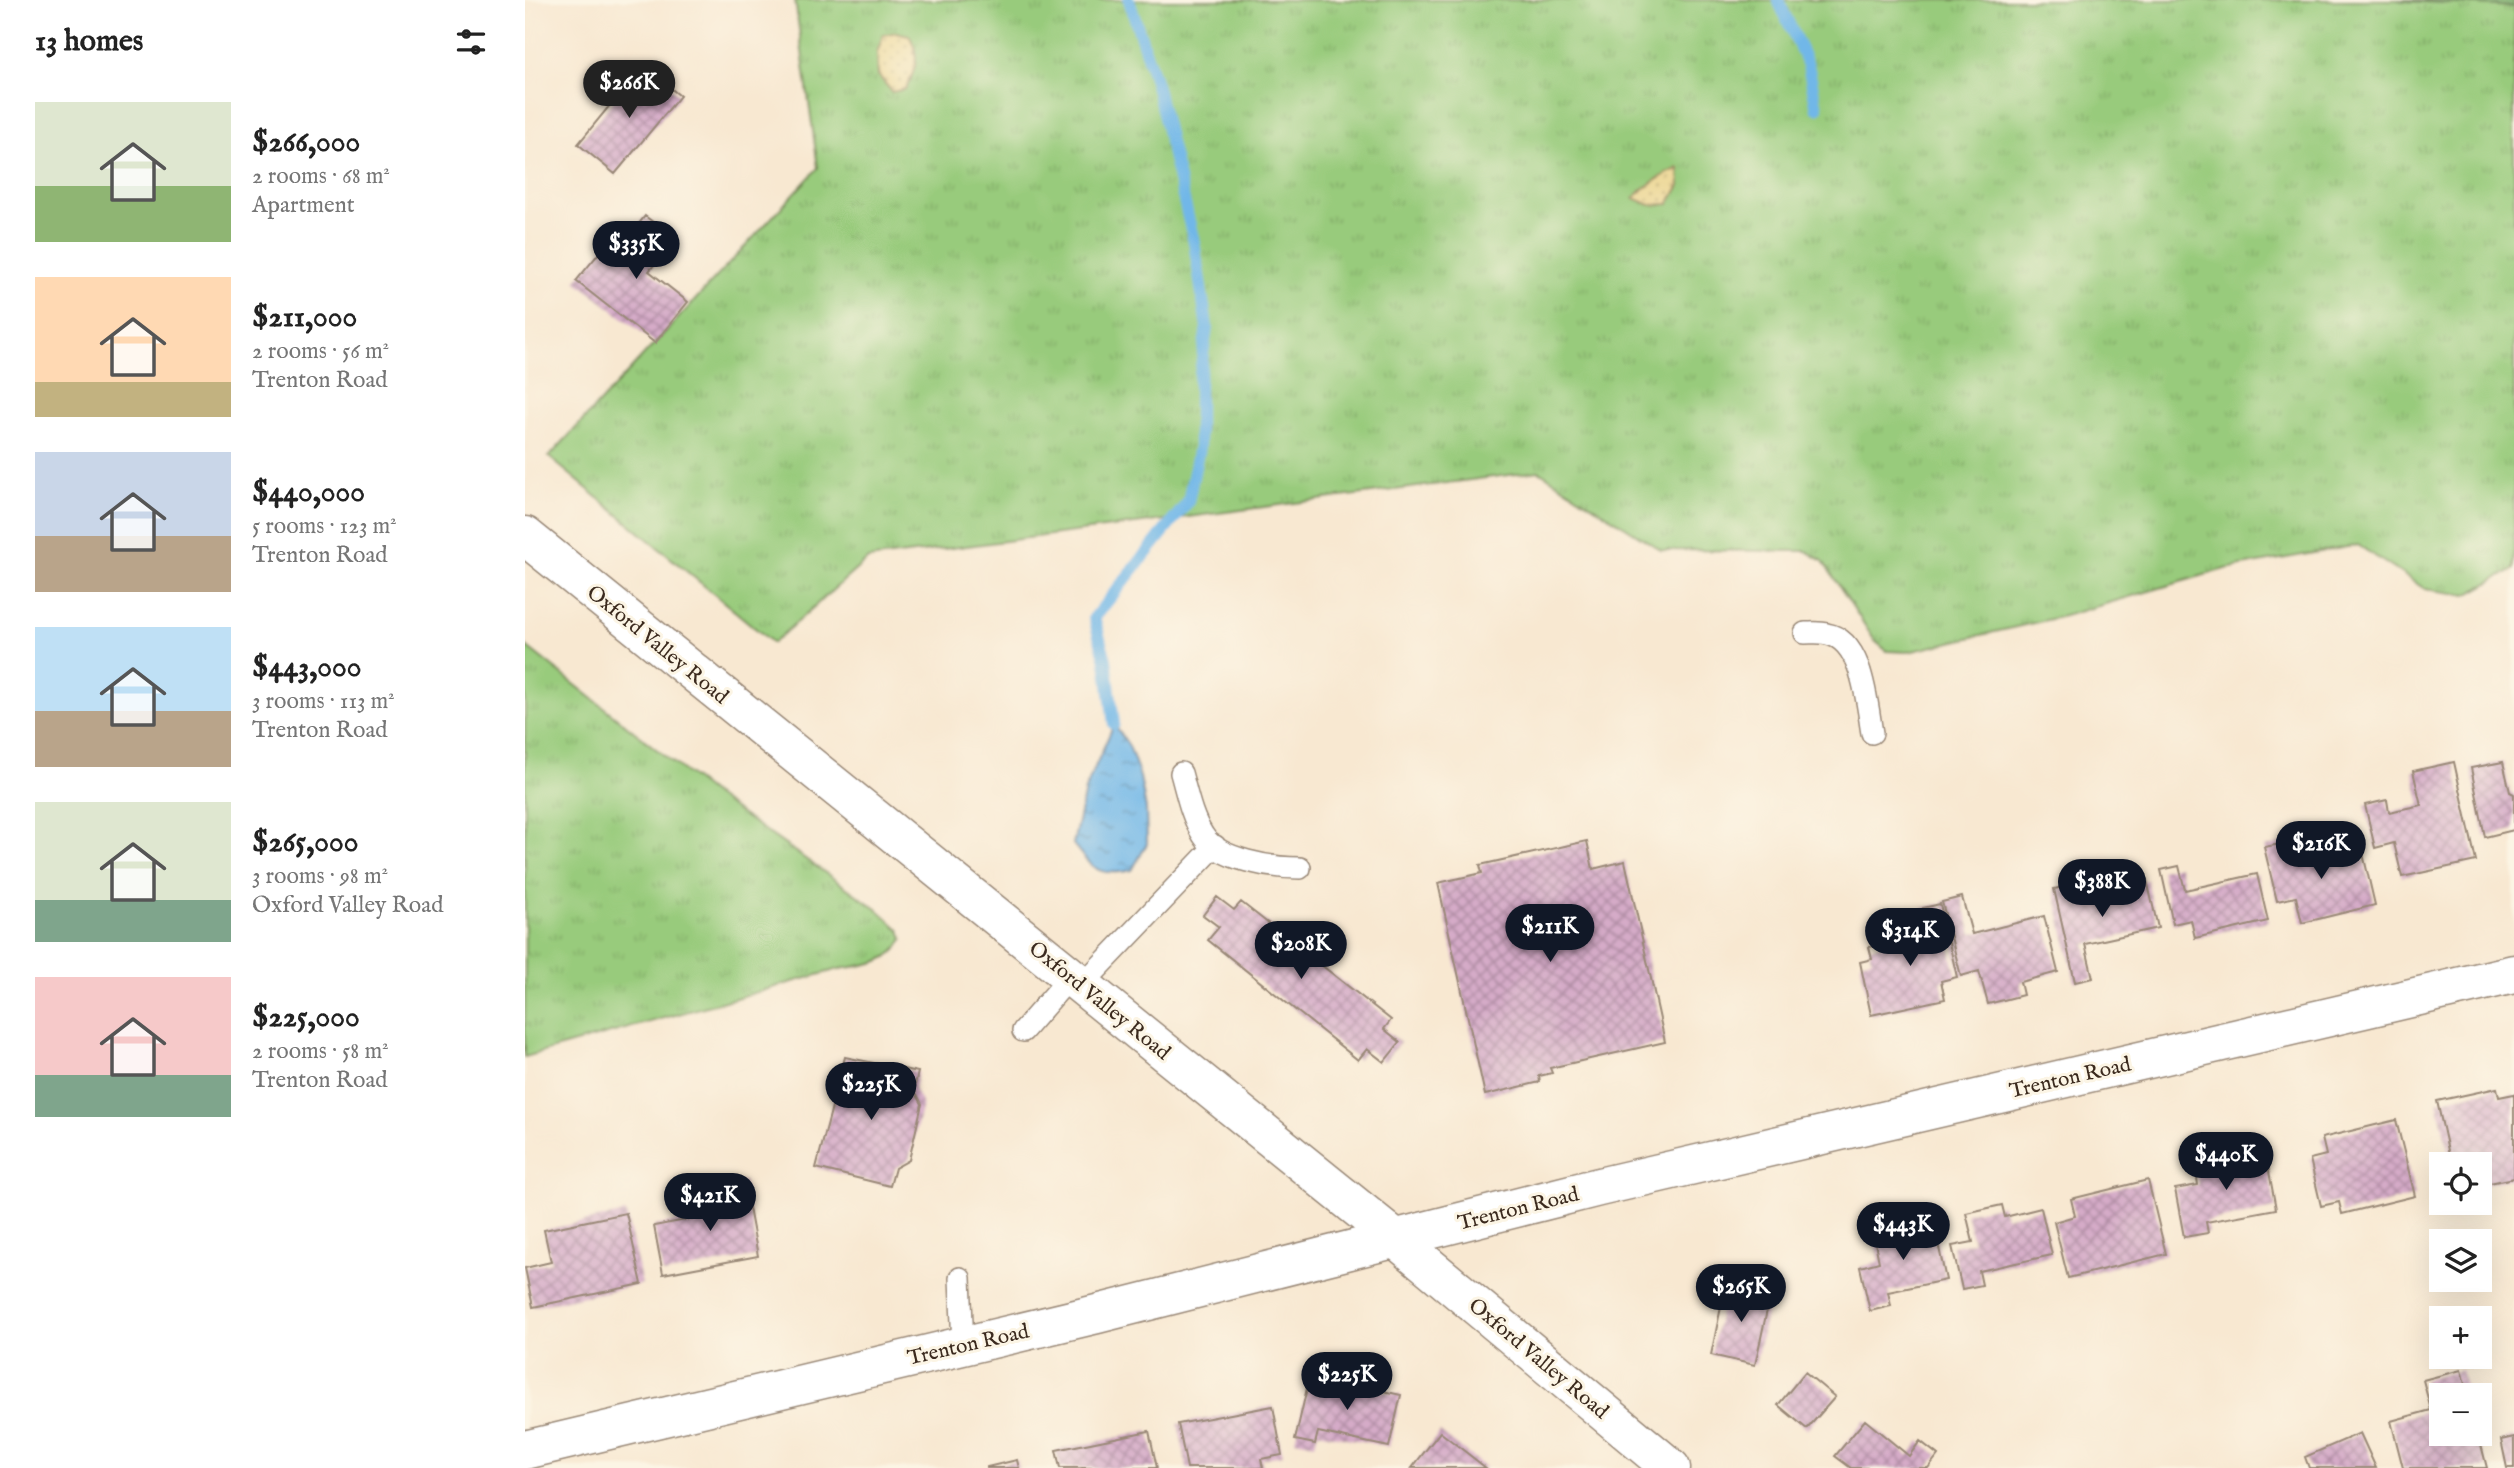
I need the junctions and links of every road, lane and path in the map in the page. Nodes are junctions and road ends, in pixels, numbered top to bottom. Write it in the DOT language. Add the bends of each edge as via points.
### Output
graph roads {
  1 [pos="525,536"];
  2 [pos="1805,633"];
  3 [pos="1872,733"];
  4 [pos="1181,773"];
  5 [pos="1215,846"];
  6 [pos="1300,868"];
  7 [pos="2514,974"];
  8 [pos="1077,981"];
  9 [pos="1023,1031"];
  10 [pos="1396,1239"];
  11 [pos="960,1278"];
  12 [pos="963,1345"];
  13 [pos="525,1450"];
  14 [pos="1671,1468"];
  1 -- 8 [label="main road, Oxford Valley Road"];
  2 -- 3 [label="lane" via="1829,634 1846,645 1861,671"];
  4 -- 5 [label="lane" via="1193,817"];
  5 -- 6 [label="lane" via="1254,862"];
  5 -- 8 [label="lane"];
  7 -- 10 [label="main road, Trenton Road" via="1599,1187"];
  8 -- 9 [label="lane"];
  8 -- 10 [label="main road, Oxford Valley Road"];
  10 -- 12 [label="main road, Trenton Road"];
  10 -- 14 [label="main road, Oxford Valley Road"];
  11 -- 12 [label="lane"];
  12 -- 13 [label="main road, Trenton Road"];
}
